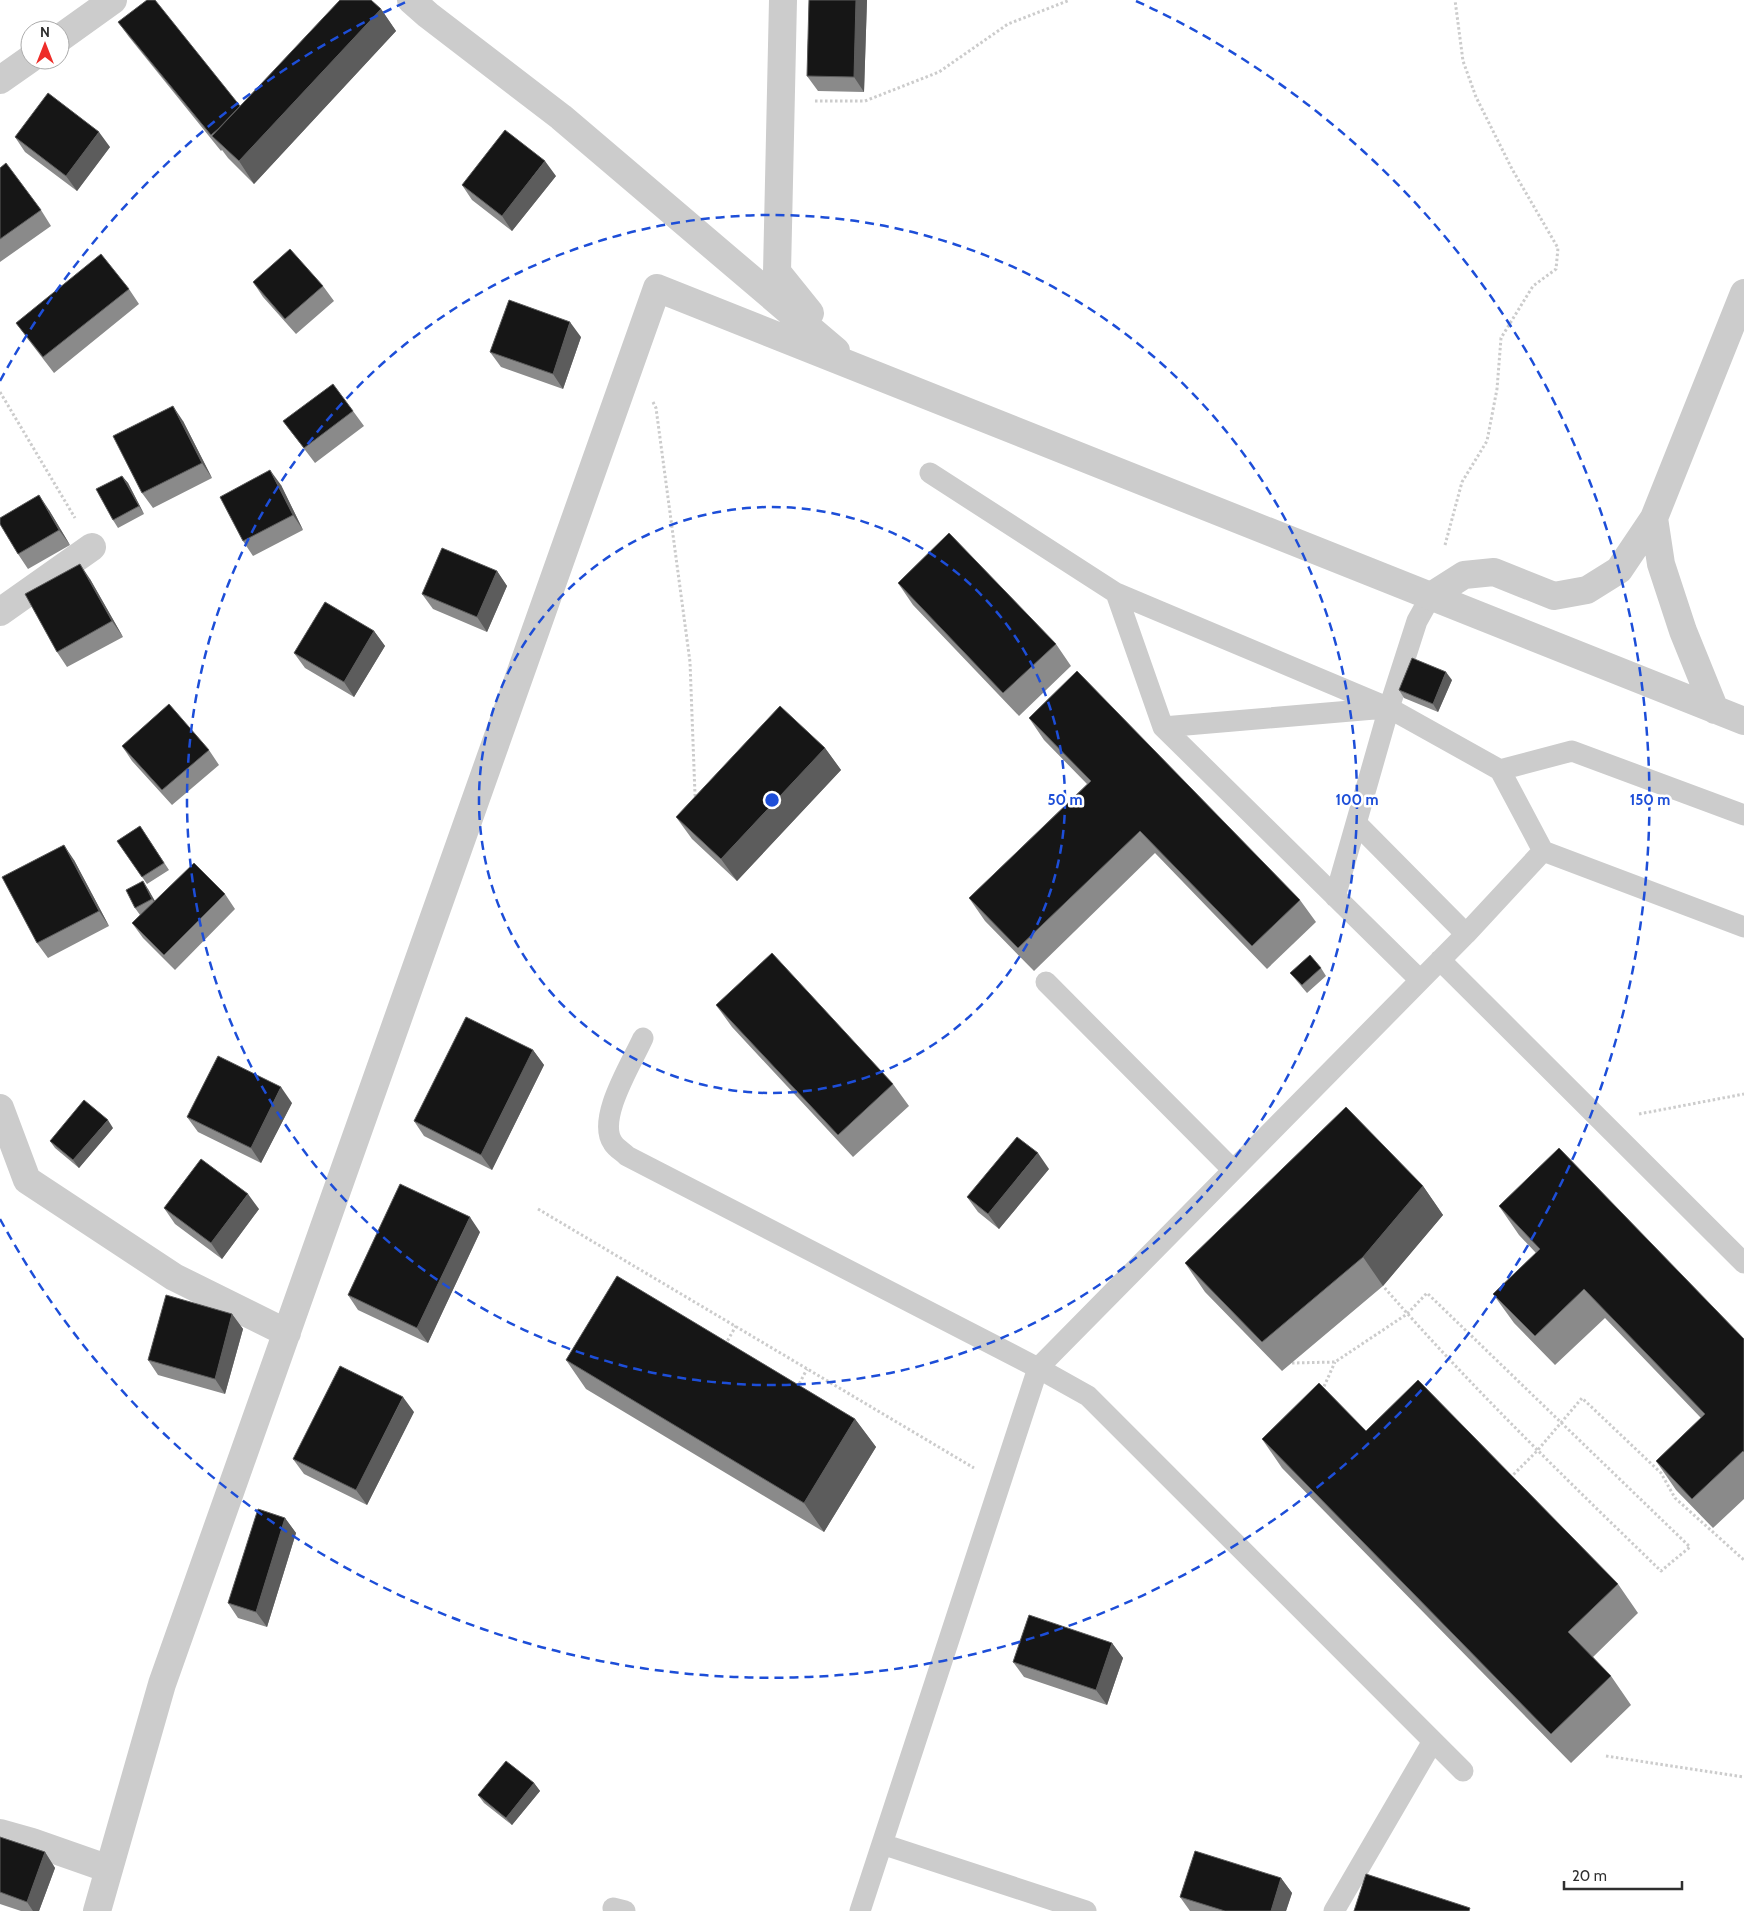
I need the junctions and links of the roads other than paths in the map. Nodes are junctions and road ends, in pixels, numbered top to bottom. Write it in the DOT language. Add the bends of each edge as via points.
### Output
graph roads {
  1 [pos="113,0"];
  2 [pos="411,0"];
  3 [pos="784,0"];
  4 [pos="70,31"];
  5 [pos="20,66"];
  6 [pos="0,80"];
  7 [pos="1744,293"];
  8 [pos="1734,346"];
  9 [pos="854,366"];
  10 [pos="930,474"];
  11 [pos="1654,518"];
  12 [pos="92,547"];
  13 [pos="1116,592"];
  14 [pos="1431,596"];
  15 [pos="0,612"];
  16 [pos="1389,708"];
  17 [pos="1715,710"];
  18 [pos="1744,721"];
  19 [pos="1163,726"];
  20 [pos="1500,770"];
  21 [pos="1744,815"];
  22 [pos="1357,824"];
  23 [pos="1543,851"];
  24 [pos="1335,897"];
  25 [pos="1744,927"];
  26 [pos="1466,934"];
  27 [pos="1440,960"];
  28 [pos="1420,980"];
  29 [pos="1046,982"];
  30 [pos="643,1038"];
  31 [pos="0,1108"];
  32 [pos="10,1159"];
  33 [pos="1233,1170"];
  34 [pos="1744,1263"];
  35 [pos="287,1333"];
  36 [pos="1038,1368"];
  37 [pos="1433,1741"];
  38 [pos="1463,1771"];
  39 [pos="0,1832"];
  40 [pos="882,1844"];
  41 [pos="109,1870"];
  42 [pos="97,1911"];
  43 [pos="860,1911"];
  44 [pos="1086,1911"];
  45 [pos="1334,1911"];
  1 -- 4 [label="street"];
  2 -- 9 [label="street" via="561,117"];
  3 -- 9 [label="street" via="777,272"];
  5 -- 6 [label="street"];
  7 -- 8 [label="street"];
  8 -- 11 [label="street"];
  9 -- 14 [label="street"];
  9 -- 35 [label="street" via="657,288"];
  10 -- 13 [label="lane"];
  11 -- 14 [label="street" via="1618,570 1587,590 1554,596 1494,572 1464,575"];
  11 -- 17 [label="street" via="1661,564"];
  12 -- 15 [label="street"];
  13 -- 16 [label="lane"];
  13 -- 19 [label="lane"];
  14 -- 16 [label="lane" via="1417,621"];
  14 -- 17 [label="street"];
  16 -- 19 [label="lane"];
  16 -- 20 [label="lane"];
  16 -- 22 [label="lane"];
  17 -- 18 [label="street"];
  19 -- 24 [label="lane"];
  20 -- 21 [label="lane" via="1572,751"];
  20 -- 23 [label="lane"];
  22 -- 24 [label="lane"];
  22 -- 26 [label="lane"];
  23 -- 25 [label="lane"];
  23 -- 26 [label="lane"];
  24 -- 28 [label="lane"];
  26 -- 27 [label="lane"];
  27 -- 28 [label="lane"];
  27 -- 34 [label="lane"];
  28 -- 33 [label="lane"];
  29 -- 33 [label="lane"];
  30 -- 36 [label="lane" via="610,1108 607,1128 613,1143 627,1156"];
  31 -- 32 [label="street"];
  32 -- 35 [label="street" via="27,1180 174,1277"];
  33 -- 36 [label="lane"];
  35 -- 41 [label="street" via="162,1684"];
  36 -- 37 [label="lane" via="1088,1396"];
  36 -- 40 [label="lane"];
  37 -- 38 [label="lane"];
  37 -- 45 [label="lane"];
  39 -- 41 [label="street"];
  40 -- 43 [label="lane"];
  40 -- 44 [label="lane"];
  41 -- 42 [label="street"];
}
